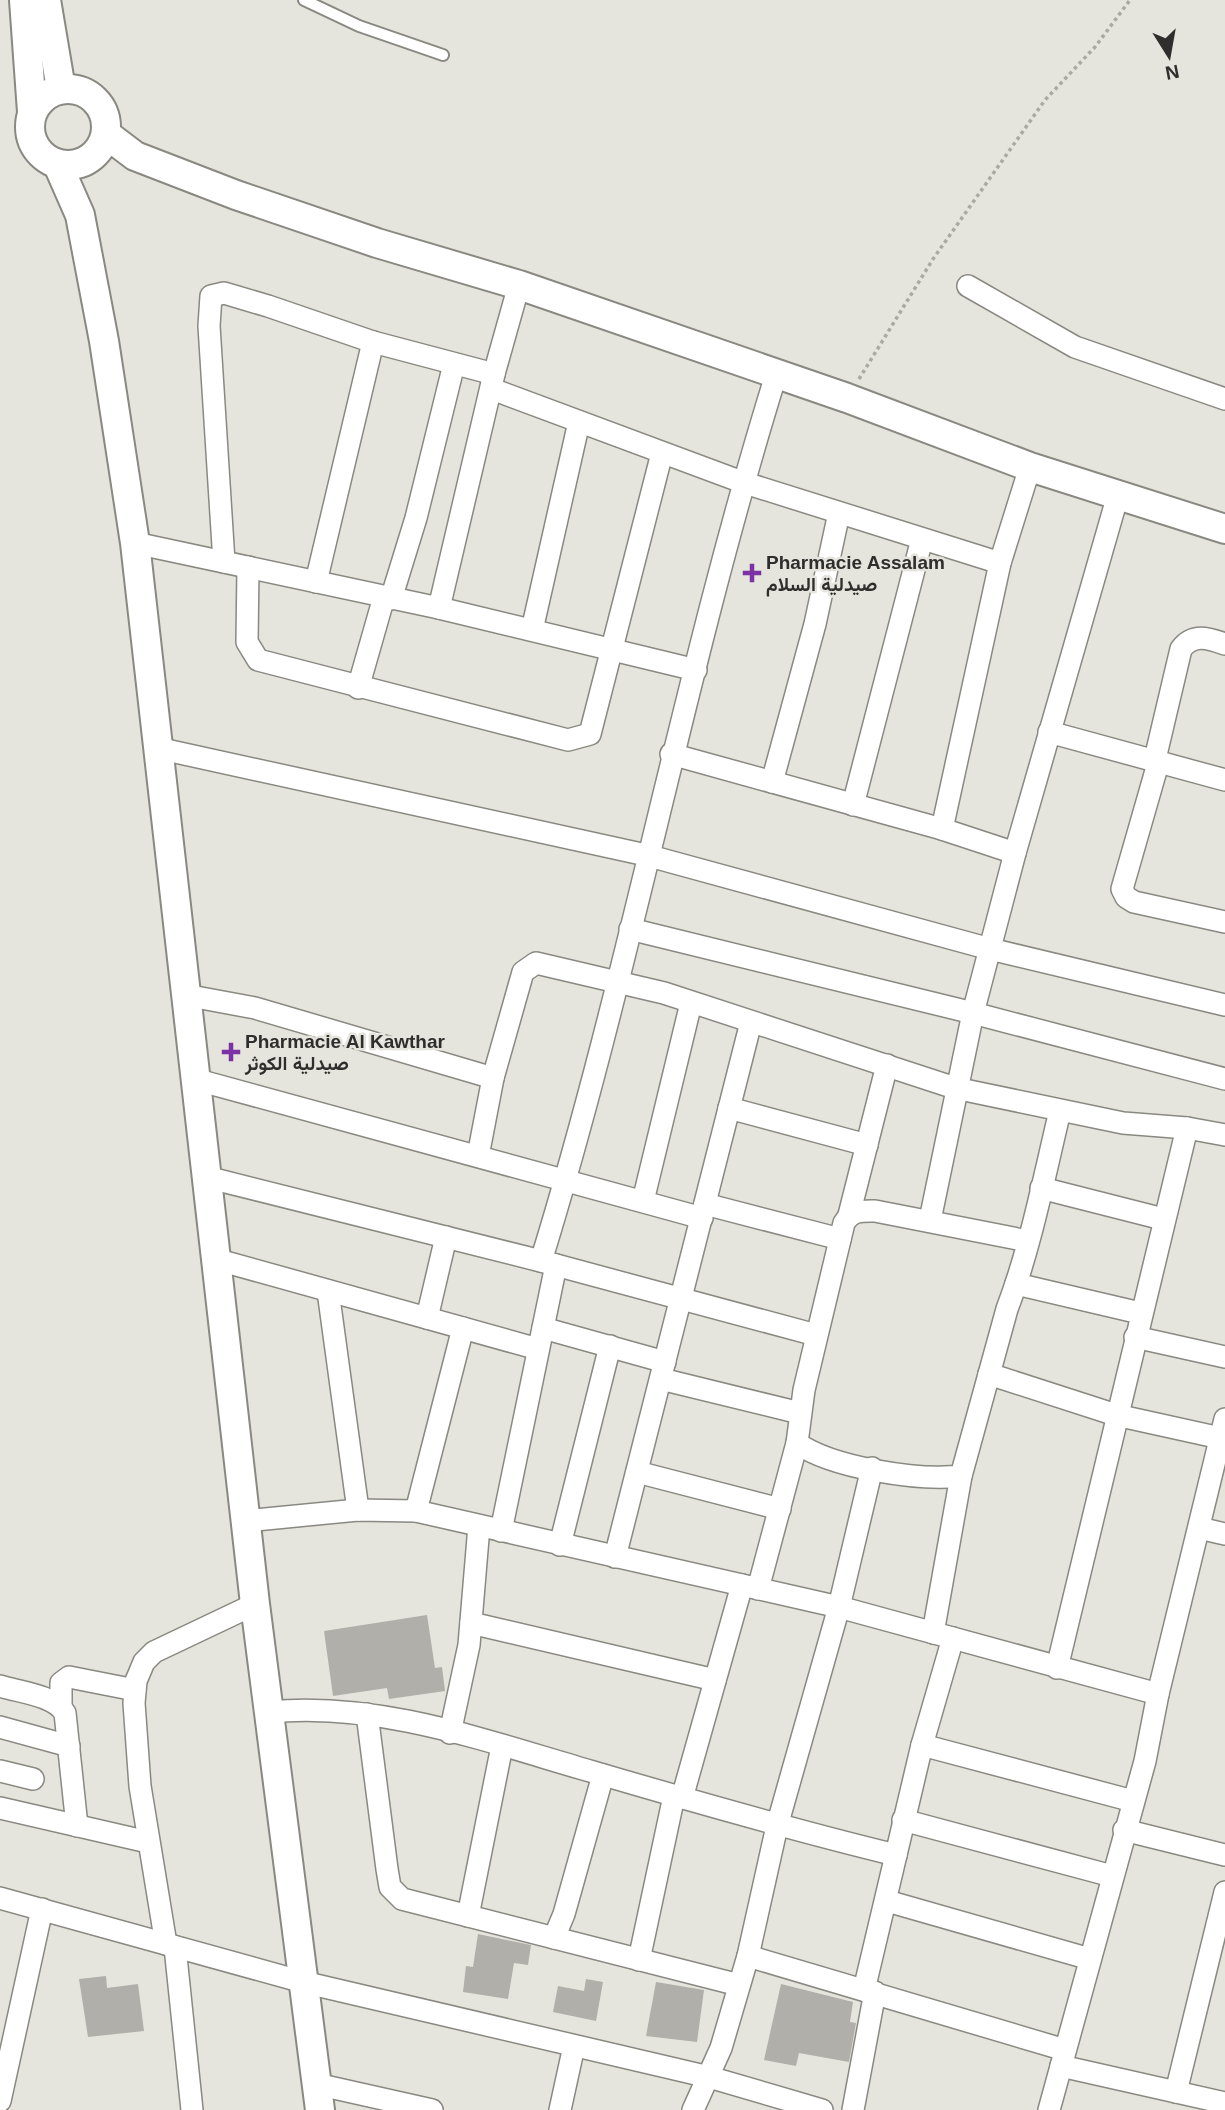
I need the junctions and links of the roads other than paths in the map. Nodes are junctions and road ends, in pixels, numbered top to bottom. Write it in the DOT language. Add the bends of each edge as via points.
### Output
graph roads {
  1 [pos="24,0"];
  2 [pos="46,0"];
  3 [pos="304,0"];
  4 [pos="443,55"];
  5 [pos="61,89"];
  6 [pos="32,112"];
  7 [pos="106,134"];
  8 [pos="135,156"];
  9 [pos="76,163"];
  10 [pos="519,285"];
  11 [pos="968,286"];
  12 [pos="373,342"];
  13 [pos="454,364"];
  14 [pos="776,375"];
  15 [pos="493,382"];
  16 [pos="1225,398"];
  17 [pos="579,422"];
  18 [pos="662,453"];
  19 [pos="1030,467"];
  20 [pos="742,482"];
  21 [pos="1118,495"];
  22 [pos="839,513"];
  23 [pos="1225,529"];
  24 [pos="922,539"];
  25 [pos="135,543"];
  26 [pos="224,562"];
  27 [pos="1000,563"];
  28 [pos="248,567"];
  29 [pos="316,582"];
  30 [pos="387,598"];
  31 [pos="439,608"];
  32 [pos="533,631"];
  33 [pos="1225,644"];
  34 [pos="609,648"];
  35 [pos="696,670"];
  36 [pos="358,688"];
  37 [pos="1049,732"];
  38 [pos="157,748"];
  39 [pos="671,754"];
  40 [pos="1157,760"];
  41 [pos="1225,780"];
  42 [pos="772,782"];
  43 [pos="853,805"];
  44 [pos="942,829"];
  45 [pos="1014,853"];
  46 [pos="646,855"];
  47 [pos="1225,922"];
  48 [pos="630,929"];
  49 [pos="990,949"];
  50 [pos="618,982"];
  51 [pos="185,995"];
  52 [pos="691,1003"];
  53 [pos="1225,1005"];
  54 [pos="972,1013"];
  55 [pos="751,1022"];
  56 [pos="887,1065"];
  57 [pos="493,1078"];
  58 [pos="194,1079"];
  59 [pos="1225,1079"];
  60 [pos="956,1088"];
  61 [pos="729,1108"];
  62 [pos="1060,1111"];
  63 [pos="1187,1128"];
  64 [pos="1225,1135"];
  65 [pos="867,1145"];
  66 [pos="478,1156"];
  67 [pos="206,1177"];
  68 [pos="566,1179"];
  69 [pos="1041,1188"];
  70 [pos="643,1201"];
  71 [pos="703,1211"];
  72 [pos="849,1215"];
  73 [pos="1163,1219"];
  74 [pos="930,1220"];
  75 [pos="446,1237"];
  76 [pos="840,1239"];
  77 [pos="1028,1241"];
  78 [pos="215,1259"];
  79 [pos="549,1263"];
  80 [pos="1016,1284"];
  81 [pos="328,1291"];
  82 [pos="681,1298"];
  83 [pos="1140,1314"];
  84 [pos="427,1318"];
  85 [pos="463,1328"];
  86 [pos="543,1328"];
  87 [pos="816,1335"];
  88 [pos="1135,1337"];
  89 [pos="610,1346"];
  90 [pos="538,1349"];
  91 [pos="1225,1357"];
  92 [pos="663,1370"];
  93 [pos="989,1374"];
  94 [pos="800,1413"];
  95 [pos="1116,1415"];
  96 [pos="1223,1432"];
  97 [pos="797,1443"];
  98 [pos="872,1468"];
  99 [pos="637,1472"];
  100 [pos="961,1476"];
  101 [pos="780,1509"];
  102 [pos="358,1510"];
  103 [pos="416,1511"];
  104 [pos="245,1521"];
  105 [pos="479,1526"];
  106 [pos="1199,1528"];
  107 [pos="501,1531"];
  108 [pos="1225,1534"];
  109 [pos="560,1545"];
  110 [pos="615,1557"];
  111 [pos="750,1587"];
  112 [pos="255,1604"];
  113 [pos="839,1607"];
  114 [pos="471,1623"];
  115 [pos="943,1636"];
  116 [pos="1057,1668"];
  117 [pos="715,1680"];
  118 [pos="0,1686"];
  119 [pos="135,1690"];
  120 [pos="1158,1694"];
  121 [pos="61,1706"];
  122 [pos="269,1712"];
  123 [pos="367,1714"];
  124 [pos="0,1727"];
  125 [pos="450,1733"];
  126 [pos="922,1745"];
  127 [pos="69,1746"];
  128 [pos="502,1746"];
  129 [pos="0,1771"];
  130 [pos="603,1775"];
  131 [pos="33,1779"];
  132 [pos="678,1797"];
  133 [pos="1133,1801"];
  134 [pos="0,1808"];
  135 [pos="904,1820"];
  136 [pos="77,1826"];
  137 [pos="777,1826"];
  138 [pos="1124,1830"];
  139 [pos="148,1842"];
  140 [pos="896,1855"];
  141 [pos="1225,1855"];
  142 [pos="1112,1876"];
  143 [pos="1225,1892"];
  144 [pos="0,1898"];
  145 [pos="887,1901"];
  146 [pos="42,1909"];
  147 [pos="468,1916"];
  148 [pos="554,1938"];
  149 [pos="170,1945"];
  150 [pos="748,1956"];
  151 [pos="1090,1959"];
  152 [pos="639,1960"];
  153 [pos="303,1982"];
  154 [pos="739,1985"];
  155 [pos="869,1991"];
  156 [pos="574,2046"];
  157 [pos="1063,2058"];
  158 [pos="709,2077"];
  159 [pos="1177,2092"];
  160 [pos="318,2097"];
  161 [pos="0,2101"];
  162 [pos="1225,2103"];
  163 [pos="192,2110"];
  164 [pos="432,2110"];
  165 [pos="560,2110"];
  166 [pos="693,2110"];
  167 [pos="822,2110"];
  168 [pos="853,2110"];
  169 [pos="1049,2110"];
  1 -- 6 [label="street"];
  2 -- 5 [label="street"];
  3 -- 4 [label="lane" via="359,26"];
  5 -- 6 [label="street" via="49,93"];
  5 -- 7 [label="street" via="74,89 96,100 103,110"];
  6 -- 9 [label="street" via="29,125 37,150"];
  7 -- 8 [label="street"];
  7 -- 9 [label="street" via="96,154"];
  8 -- 9 [label="street"];
  8 -- 10 [label="street" via="376,243"];
  9 -- 25 [label="street" via="80,215"];
  10 -- 14 [label="street"];
  10 -- 15 [label="street"];
  11 -- 16 [label="street" via="1075,347"];
  12 -- 13 [label="street"];
  12 -- 26 [label="street" via="223,293 211,296"];
  12 -- 29 [label="street"];
  13 -- 15 [label="street"];
  13 -- 30 [label="street" via="416,518"];
  14 -- 19 [label="street"];
  14 -- 20 [label="street"];
  15 -- 17 [label="street"];
  15 -- 31 [label="street"];
  17 -- 18 [label="street"];
  17 -- 32 [label="street"];
  18 -- 20 [label="street"];
  18 -- 34 [label="street"];
  19 -- 21 [label="street"];
  19 -- 27 [label="street"];
  20 -- 22 [label="street"];
  20 -- 35 [label="street"];
  21 -- 23 [label="street"];
  21 -- 37 [label="street"];
  22 -- 24 [label="street"];
  22 -- 42 [label="street" via="815,624"];
  24 -- 27 [label="street"];
  24 -- 43 [label="street"];
  25 -- 26 [label="street"];
  25 -- 38 [label="street"];
  26 -- 28 [label="street"];
  27 -- 44 [label="street"];
  28 -- 29 [label="street"];
  28 -- 36 [label="street" via="247,642 258,660"];
  29 -- 30 [label="street"];
  30 -- 31 [label="street"];
  30 -- 36 [label="street"];
  31 -- 32 [label="street"];
  32 -- 34 [label="street"];
  33 -- 40 [label="street" via="1195,638 1181,649"];
  34 -- 35 [label="street"];
  34 -- 36 [label="street" via="590,734 568,740"];
  35 -- 39 [label="street"];
  37 -- 40 [label="street"];
  37 -- 45 [label="street"];
  38 -- 46 [label="street"];
  38 -- 51 [label="street"];
  39 -- 42 [label="street"];
  39 -- 46 [label="street"];
  40 -- 41 [label="street"];
  40 -- 47 [label="street" via="1122,889 1134,902"];
  42 -- 43 [label="street"];
  43 -- 44 [label="street"];
  44 -- 45 [label="street"];
  45 -- 49 [label="street"];
  46 -- 48 [label="street"];
  46 -- 49 [label="street"];
  48 -- 50 [label="street"];
  48 -- 54 [label="street"];
  49 -- 53 [label="street"];
  49 -- 54 [label="street"];
  50 -- 52 [label="street"];
  50 -- 57 [label="street" via="529,965 523,972"];
  50 -- 68 [label="street"];
  51 -- 57 [label="street" via="255,1008"];
  51 -- 58 [label="street"];
  52 -- 55 [label="street"];
  52 -- 70 [label="street"];
  54 -- 59 [label="street"];
  54 -- 60 [label="street"];
  55 -- 56 [label="street"];
  55 -- 61 [label="street"];
  56 -- 60 [label="street"];
  56 -- 65 [label="street"];
  57 -- 66 [label="street"];
  58 -- 66 [label="street"];
  58 -- 67 [label="street"];
  60 -- 62 [label="street"];
  60 -- 74 [label="street"];
  61 -- 65 [label="street"];
  61 -- 71 [label="street"];
  62 -- 63 [label="street" via="1123,1123"];
  62 -- 69 [label="street"];
  63 -- 64 [label="street"];
  63 -- 73 [label="street"];
  65 -- 72 [label="street"];
  66 -- 68 [label="street"];
  67 -- 75 [label="street"];
  67 -- 78 [label="street"];
  68 -- 70 [label="street"];
  68 -- 79 [label="street"];
  69 -- 73 [label="street"];
  69 -- 77 [label="street"];
  70 -- 71 [label="street"];
  71 -- 76 [label="street"];
  71 -- 82 [label="street"];
  72 -- 74 [label="street" via="875,1211"];
  72 -- 76 [label="street"];
  73 -- 83 [label="street"];
  74 -- 77 [label="street"];
  75 -- 79 [label="street"];
  75 -- 84 [label="street"];
  76 -- 87 [label="street"];
  77 -- 80 [label="street"];
  78 -- 81 [label="street"];
  78 -- 104 [label="street"];
  79 -- 82 [label="street"];
  79 -- 86 [label="street"];
  80 -- 83 [label="street"];
  80 -- 93 [label="street"];
  81 -- 84 [label="street"];
  81 -- 102 [label="street"];
  82 -- 87 [label="street"];
  82 -- 92 [label="street"];
  83 -- 88 [label="street"];
  84 -- 85 [label="street"];
  85 -- 90 [label="street"];
  85 -- 103 [label="street"];
  86 -- 89 [label="street"];
  86 -- 90 [label="street"];
  87 -- 94 [label="street"];
  88 -- 91 [label="street"];
  88 -- 95 [label="street"];
  89 -- 92 [label="street"];
  89 -- 109 [label="street"];
  90 -- 107 [label="street"];
  92 -- 94 [label="street"];
  92 -- 99 [label="street"];
  93 -- 95 [label="street"];
  93 -- 100 [label="street"];
  94 -- 97 [label="street"];
  95 -- 96 [label="street"];
  95 -- 116 [label="street"];
  96 -- 106 [label="street"];
  97 -- 98 [label="street"];
  97 -- 101 [label="street"];
  98 -- 100 [label="street" via="923,1479"];
  98 -- 113 [label="street"];
  99 -- 101 [label="street"];
  99 -- 110 [label="street"];
  100 -- 115 [label="street"];
  101 -- 111 [label="street"];
  102 -- 103 [label="street"];
  102 -- 104 [label="street"];
  103 -- 105 [label="street"];
  104 -- 112 [label="street"];
  105 -- 107 [label="street"];
  105 -- 114 [label="street"];
  106 -- 108 [label="street"];
  106 -- 120 [label="street"];
  107 -- 109 [label="street"];
  109 -- 110 [label="street"];
  110 -- 111 [label="street"];
  111 -- 113 [label="street"];
  111 -- 117 [label="street"];
  112 -- 119 [label="street" via="154,1652 144,1662"];
  112 -- 122 [label="street"];
  113 -- 115 [label="street"];
  113 -- 137 [label="street"];
  114 -- 117 [label="street"];
  114 -- 125 [label="street"];
  115 -- 116 [label="street"];
  115 -- 126 [label="street"];
  116 -- 120 [label="street"];
  117 -- 132 [label="street"];
  118 -- 121 [label="street"];
  119 -- 121 [label="street" via="69,1677 61,1683"];
  119 -- 139 [label="street"];
  120 -- 133 [label="street"];
  121 -- 127 [label="street"];
  122 -- 123 [label="street" via="319,1709"];
  122 -- 153 [label="street"];
  123 -- 125 [label="street"];
  123 -- 147 [label="street" via="390,1887 402,1899"];
  124 -- 127 [label="street"];
  125 -- 128 [label="street"];
  126 -- 133 [label="street"];
  126 -- 135 [label="street"];
  127 -- 136 [label="street"];
  128 -- 130 [label="street"];
  128 -- 147 [label="street"];
  129 -- 131 [label="street"];
  130 -- 132 [label="street"];
  130 -- 148 [label="street"];
  132 -- 137 [label="street"];
  132 -- 152 [label="street"];
  133 -- 138 [label="street"];
  134 -- 136 [label="street"];
  135 -- 140 [label="street"];
  135 -- 142 [label="street"];
  136 -- 139 [label="street"];
  137 -- 140 [label="street"];
  137 -- 150 [label="street"];
  138 -- 141 [label="street"];
  138 -- 142 [label="street"];
  139 -- 149 [label="street"];
  140 -- 145 [label="street"];
  142 -- 151 [label="street"];
  143 -- 159 [label="street"];
  144 -- 146 [label="street"];
  145 -- 151 [label="street"];
  145 -- 155 [label="street"];
  146 -- 149 [label="street"];
  146 -- 161 [label="street"];
  147 -- 148 [label="street"];
  148 -- 152 [label="street"];
  149 -- 153 [label="street"];
  149 -- 163 [label="street"];
  150 -- 154 [label="street"];
  150 -- 155 [label="street"];
  151 -- 157 [label="street"];
  152 -- 154 [label="street"];
  153 -- 156 [label="street"];
  153 -- 160 [label="street"];
  154 -- 158 [label="street"];
  155 -- 157 [label="street"];
  155 -- 168 [label="street"];
  156 -- 158 [label="street"];
  156 -- 165 [label="street"];
  157 -- 159 [label="street"];
  157 -- 169 [label="street"];
  158 -- 166 [label="street"];
  158 -- 167 [label="street"];
  159 -- 162 [label="street"];
  160 -- 164 [label="street"];
}
